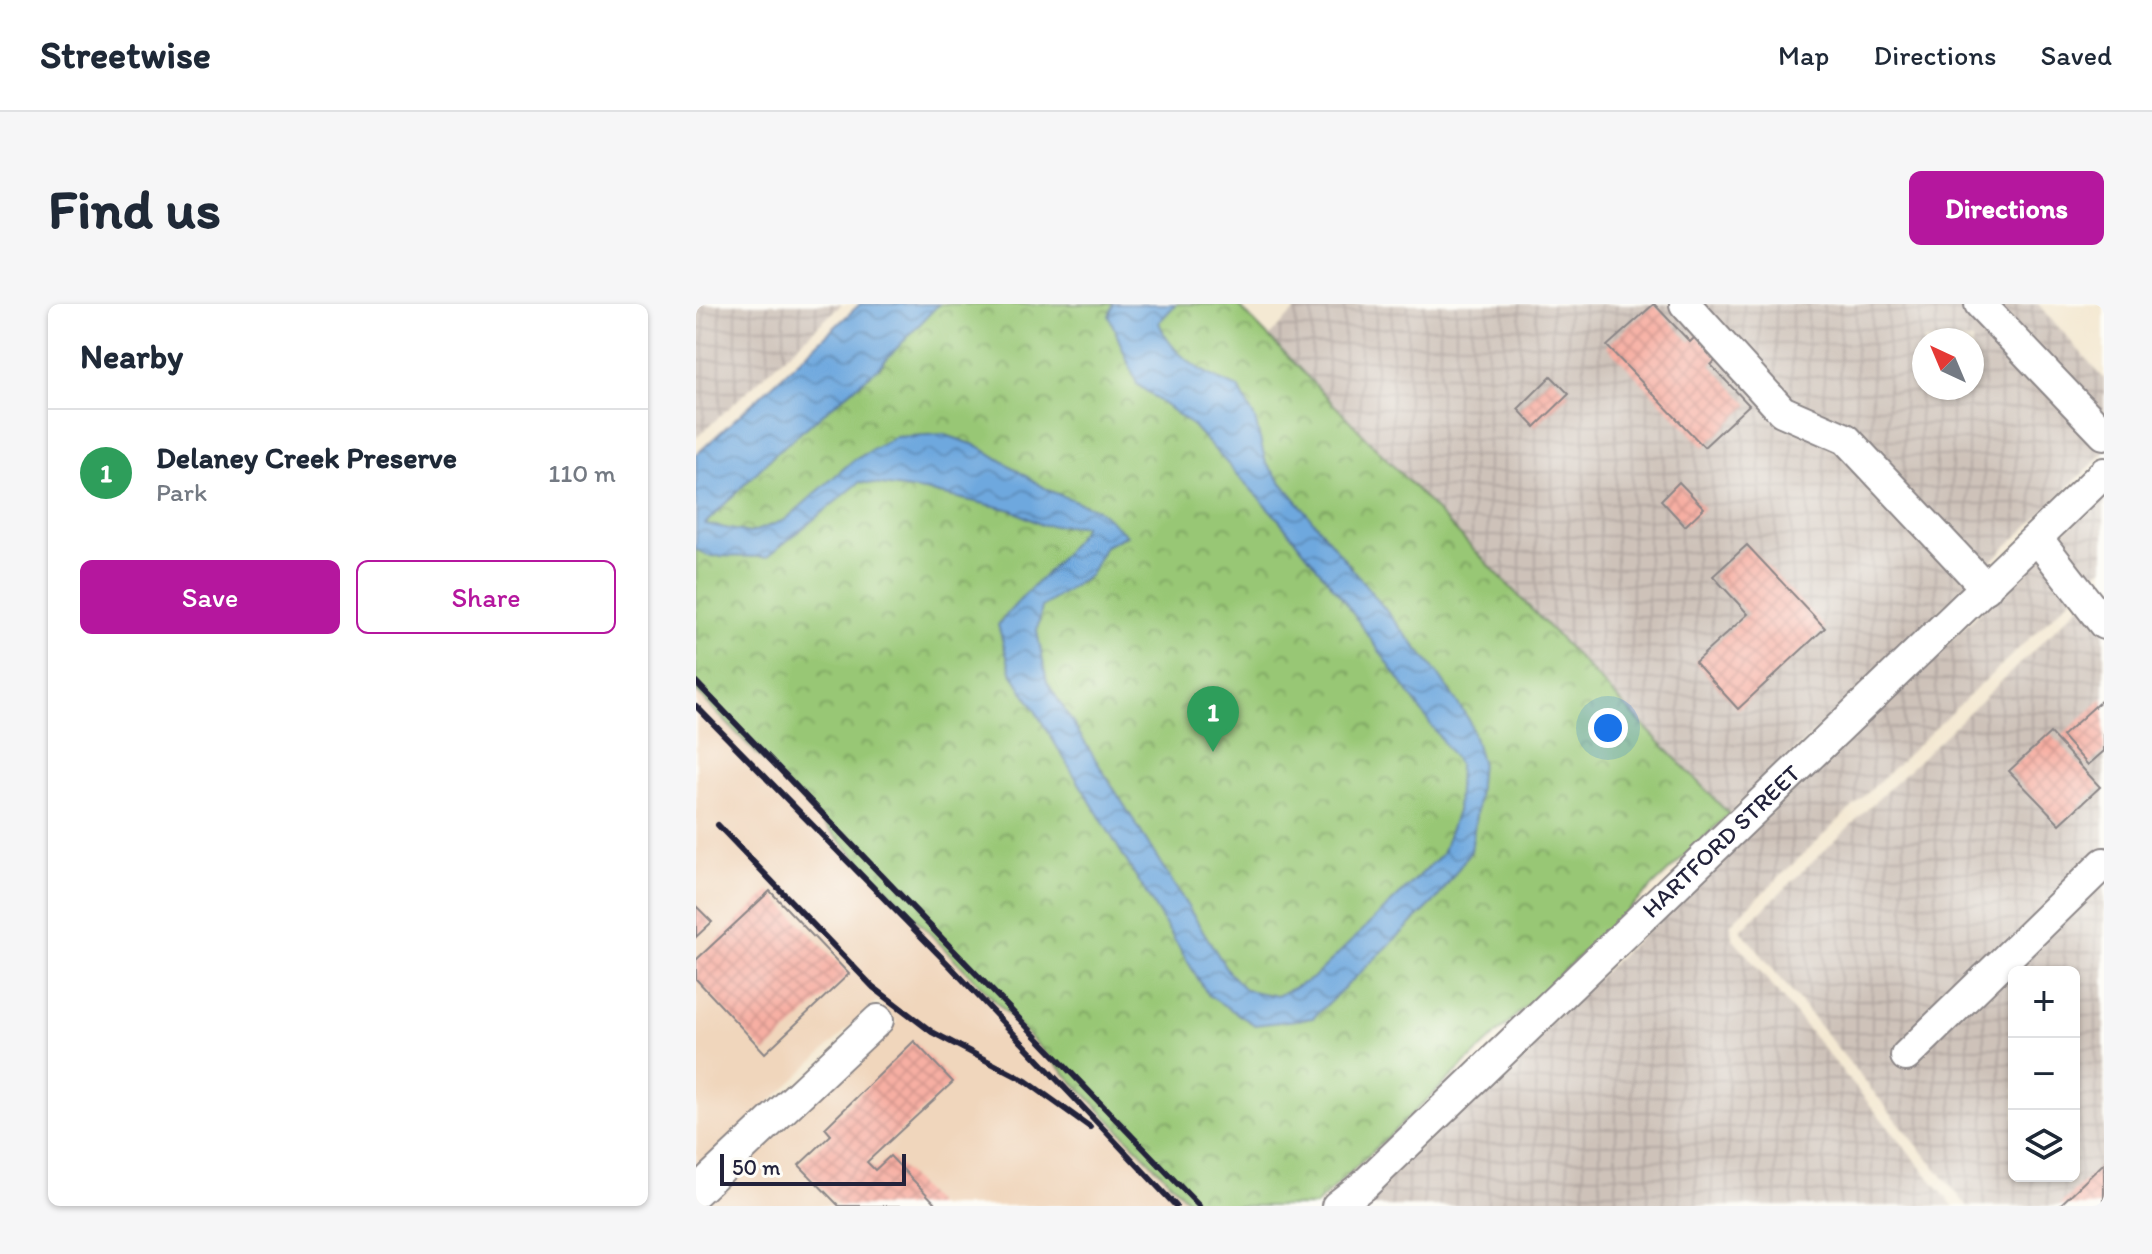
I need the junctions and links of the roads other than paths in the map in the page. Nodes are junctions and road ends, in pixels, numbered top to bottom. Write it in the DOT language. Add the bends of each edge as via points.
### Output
graph roads {
  1 [pos="1685,304"];
  2 [pos="1980,304"];
  3 [pos="2104,434"];
  4 [pos="2104,473"];
  5 [pos="2037,538"];
  6 [pos="1986,588"];
  7 [pos="2104,624"];
  8 [pos="2104,863"];
  9 [pos="878,1020"];
  10 [pos="1906,1056"];
  11 [pos="696,1192"];
  12 [pos="1337,1206"];
  1 -- 6 [label="street" via="1782,411 1846,439"];
  2 -- 3 [label="street"];
  4 -- 5 [label="street, HARTFORD STREET"];
  5 -- 6 [label="street, HARTFORD STREET"];
  5 -- 7 [label="street"];
  6 -- 12 [label="street, HARTFORD STREET"];
  8 -- 10 [label="street"];
  9 -- 11 [label="street"];
}
